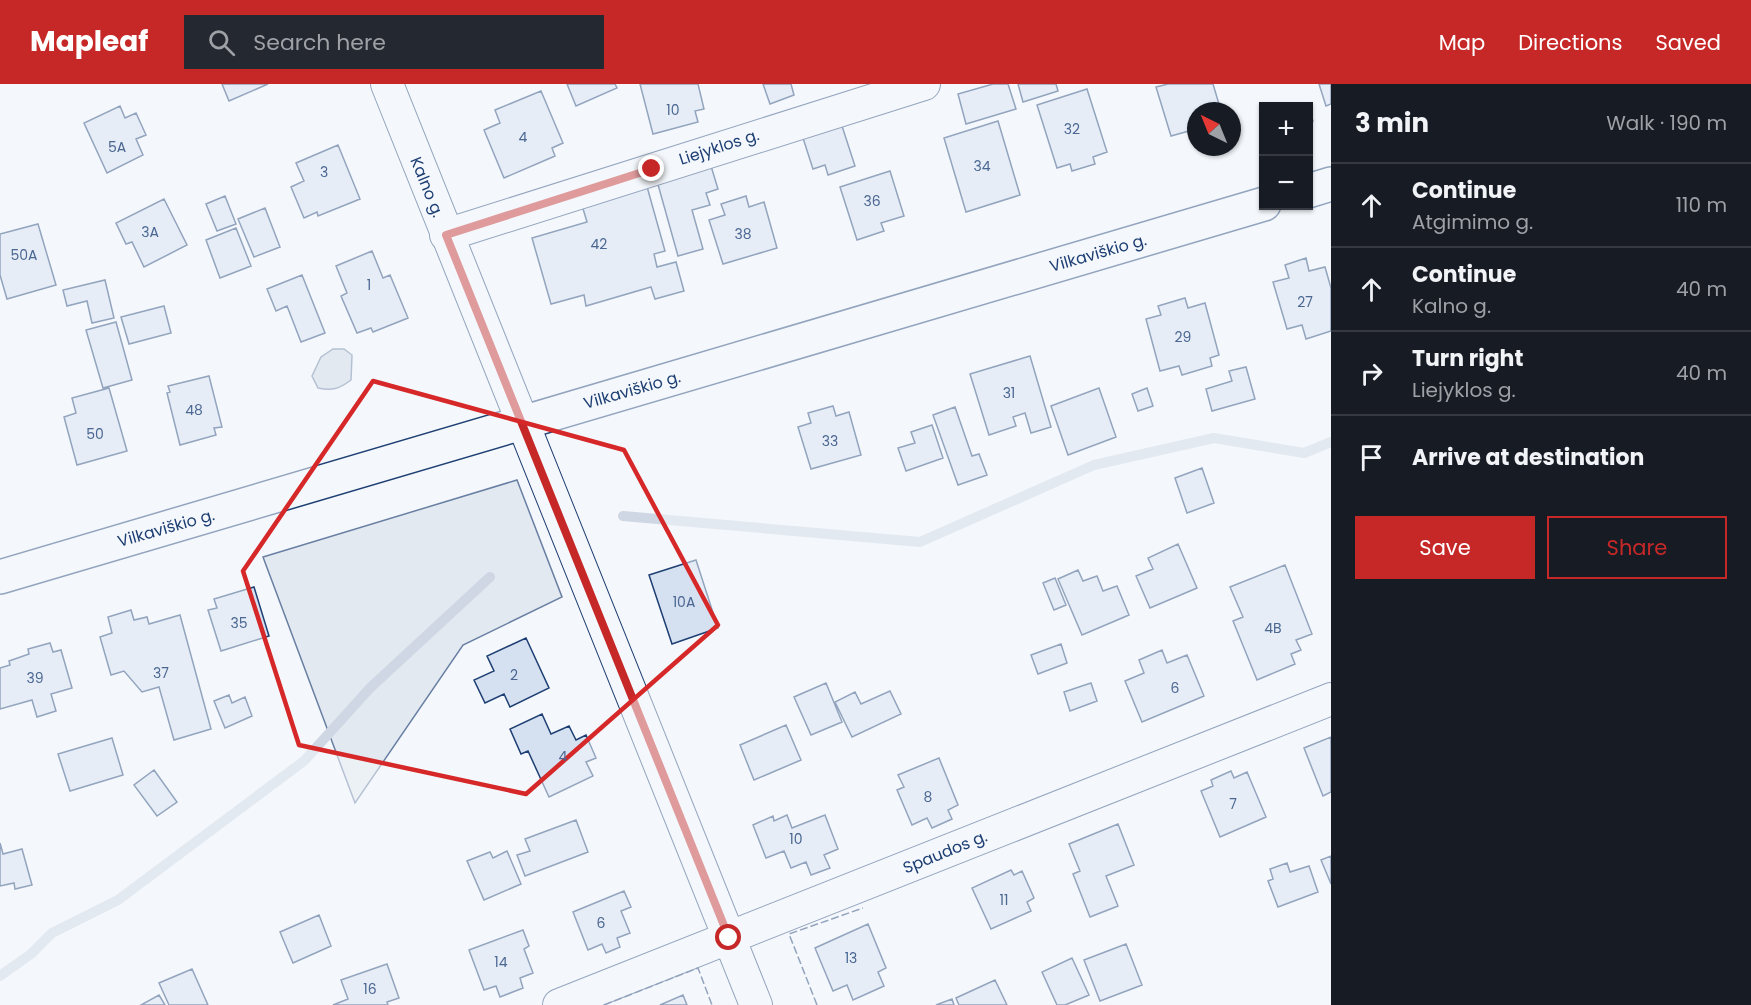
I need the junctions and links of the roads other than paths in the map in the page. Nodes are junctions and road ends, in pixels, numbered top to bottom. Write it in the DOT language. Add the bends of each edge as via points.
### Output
graph roads {
  1 [pos="387,84"];
  2 [pos="924,84"];
  3 [pos="1331,184"];
  4 [pos="1313,189"];
  5 [pos="1259,205"];
  6 [pos="446,235"];
  7 [pos="523,422"];
  8 [pos="0,577"];
  9 [pos="1331,699"];
  10 [pos="729,938"];
  11 [pos="559,1005"];
  12 [pos="756,1005"];
  1 -- 6 [label="street, Kalno g."];
  2 -- 6 [label="street, Liejyklos g."];
  3 -- 4 [label="highway"];
  5 -- 7 [label="highway, Vilkaviškio g."];
  6 -- 7 [label="street, Kalno g."];
  7 -- 8 [label="highway, Vilkaviškio g."];
  7 -- 10 [label="street, Kalno g."];
  9 -- 10 [label="street, Spaudos g."];
  10 -- 11 [label="street, Spaudos g."];
  10 -- 12 [label="street, Kalno g."];
}
